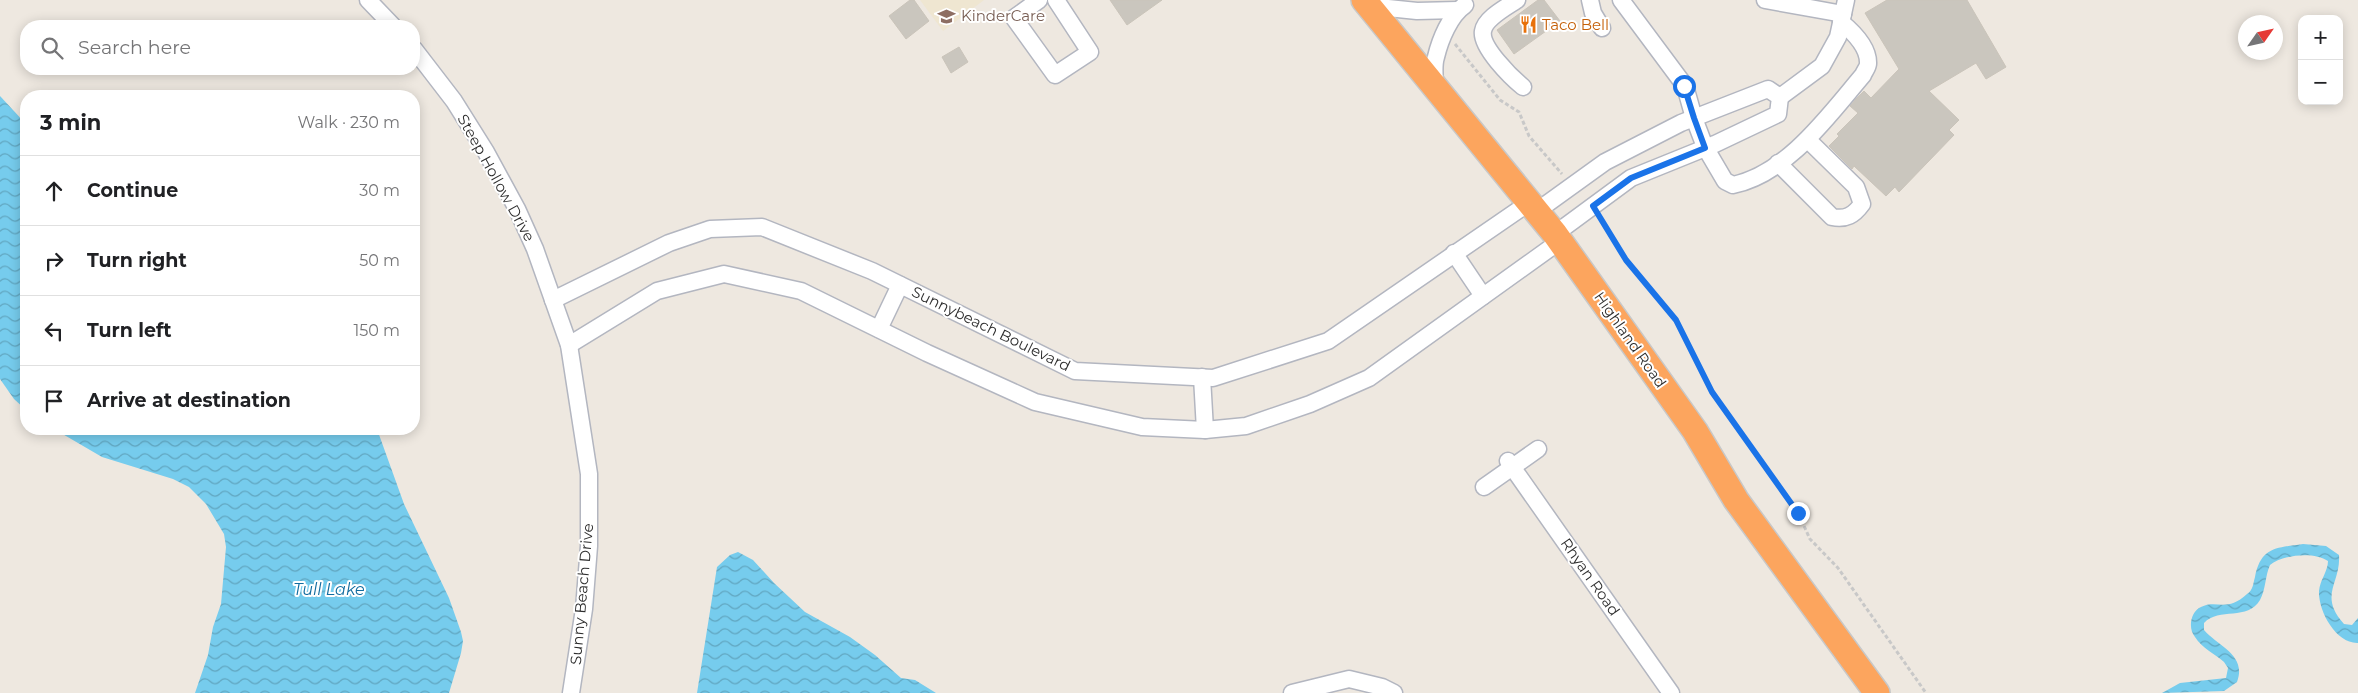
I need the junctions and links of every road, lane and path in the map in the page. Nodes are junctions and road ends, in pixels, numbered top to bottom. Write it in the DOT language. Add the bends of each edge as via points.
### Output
graph roads {
  1 [pos="368,0"];
  2 [pos="1039,0"];
  3 [pos="1056,0"];
  4 [pos="1517,0"];
  5 [pos="1590,0"];
  6 [pos="1621,0"];
  7 [pos="1765,0"];
  8 [pos="1367,3"];
  9 [pos="1464,4"];
  10 [pos="1843,12"];
  11 [pos="387,20"];
  12 [pos="1602,28"];
  13 [pos="1445,33"];
  14 [pos="420,57"];
  15 [pos="1435,86"];
  16 [pos="1523,87"];
  17 [pos="1780,97"];
  18 [pos="1694,118"];
  19 [pos="1808,140"];
  20 [pos="1705,148"];
  21 [pos="1778,163"];
  22 [pos="1576,183"];
  23 [pos="1533,206"];
  24 [pos="1593,206"];
  25 [pos="1558,238"];
  26 [pos="1454,253"];
  27 [pos="900,285"];
  28 [pos="1483,296"];
  29 [pos="553,300"];
  30 [pos="879,329"];
  31 [pos="569,346"];
  32 [pos="1202,377"];
  33 [pos="1204,430"];
  34 [pos="1538,448"];
  35 [pos="1510,464"];
  36 [pos="1484,487"];
  37 [pos="1875,692"];
  38 [pos="571,693"];
  39 [pos="1292,693"];
  40 [pos="1394,693"];
  41 [pos="1671,693"];
  42 [pos="1926,693"];
  1 -- 11 [label="street"];
  2 -- 3 [label="street" via="1014,18 1055,75 1090,52"];
  4 -- 16 [label="street" via="1489,21 1483,30 1490,50 1510,77"];
  5 -- 12 [label="street"];
  6 -- 18 [label="street" via="1684,86"];
  7 -- 10 [label="street"];
  8 -- 9 [label="street" via="1417,10"];
  8 -- 15 [label="highway, Highland Road"];
  9 -- 13 [label="street"];
  10 -- 17 [label="street" via="1838,37 1822,66"];
  10 -- 19 [label="street" via="1868,64 1863,75"];
  13 -- 15 [label="street" via="1435,58"];
  13 -- 22 [label="path" via="1500,100 1519,112 1524,129 1553,166 1569,174"];
  14 -- 29 [label="street, Steep Hollow Drive" via="454,101 486,152 535,249"];
  15 -- 23 [label="highway, Highland Road"];
  17 -- 18 [label="street, Sunnybeach Boulevard" via="1768,89"];
  17 -- 20 [label="street" via="1778,114"];
  18 -- 20 [label="street"];
  18 -- 22 [label="street, Sunnybeach Boulevard" via="1605,162"];
  19 -- 21 [label="street"];
  19 -- 21 [label="street" via="1856,187 1862,204 1852,216 1832,217"];
  20 -- 21 [label="street" via="1725,181 1733,185 1752,180"];
  20 -- 24 [label="street" via="1631,178"];
  22 -- 23 [label="street, Sunnybeach Boulevard"];
  23 -- 25 [label="highway, Highland Road"];
  23 -- 26 [label="street, Sunnybeach Boulevard"];
  24 -- 25 [label="street"];
  24 -- 42 [label="path" via="1626,260 1676,320 1712,392 1798,513 1810,539 1838,568"];
  25 -- 28 [label="street"];
  25 -- 37 [label="highway, Highland Road" via="1694,431 1736,500"];
  26 -- 28 [label="street"];
  26 -- 32 [label="street, Sunnybeach Boulevard" via="1328,341 1213,378"];
  27 -- 29 [label="street, Sunnybeach Boulevard" via="762,227 710,229 669,243"];
  27 -- 30 [label="street, Sunnybeach Boulevard"];
  27 -- 32 [label="street, Sunnybeach Boulevard" via="1075,371"];
  28 -- 33 [label="street" via="1369,378 1310,404 1246,426"];
  29 -- 31 [label="street, Steep Hollow Drive"];
  30 -- 31 [label="street" via="801,291 724,274 658,291"];
  30 -- 33 [label="street" via="1035,402 1142,427"];
  31 -- 38 [label="street, Sunny Beach Drive" via="589,474 589,546 584,609"];
  32 -- 33 [label="street"];
  34 -- 35 [label="street"];
  35 -- 36 [label="street"];
  35 -- 41 [label="street, Rhyan Road"];
  39 -- 40 [label="street" via="1349,680"];
}
